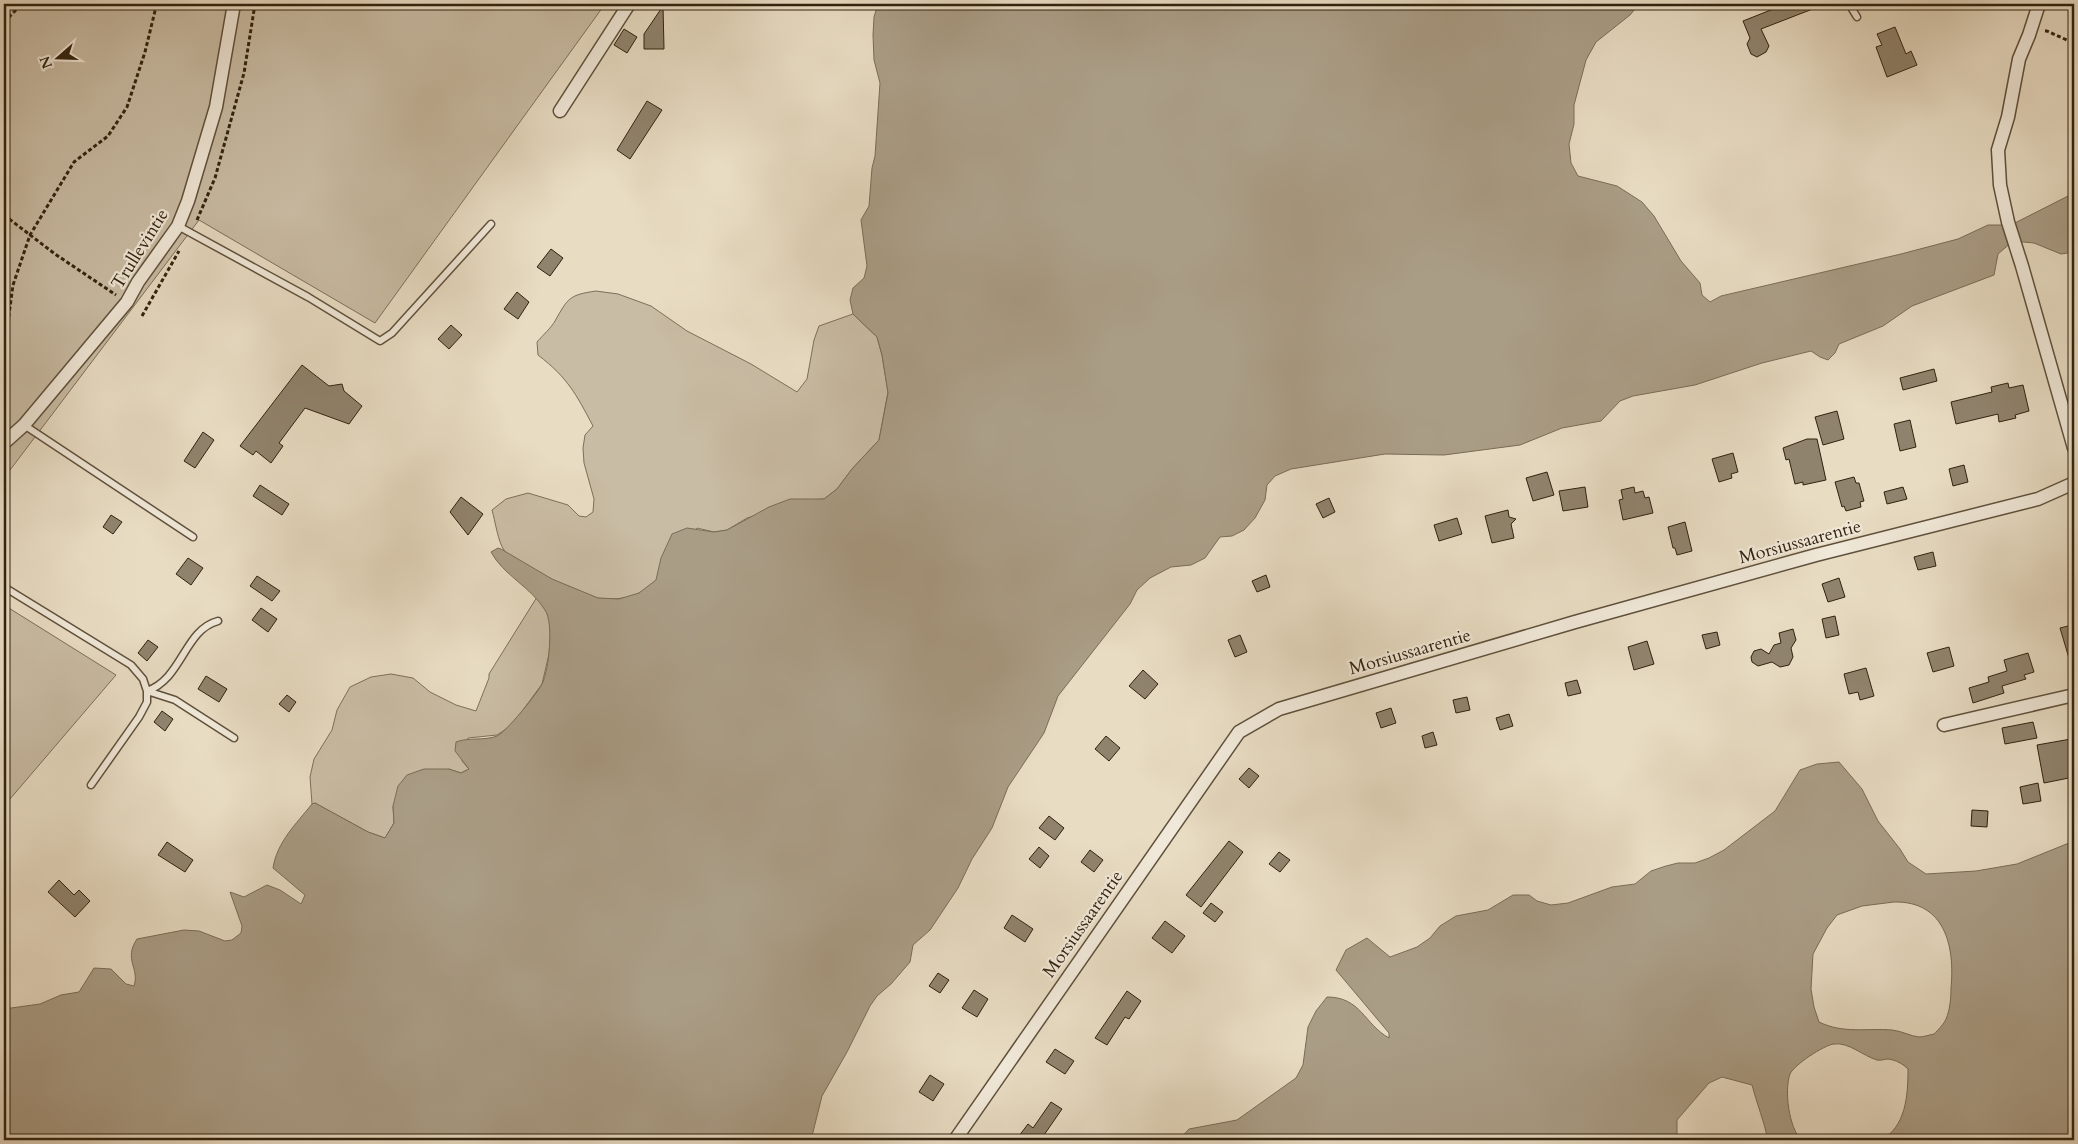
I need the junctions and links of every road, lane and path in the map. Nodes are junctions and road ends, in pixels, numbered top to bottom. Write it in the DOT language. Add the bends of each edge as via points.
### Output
graph roads {
  1 [pos="22,4"];
  2 [pos="159,4"];
  3 [pos="234,4"];
  4 [pos="629,4"];
  5 [pos="1849,4"];
  6 [pos="2039,4"];
  7 [pos="1857,17"];
  8 [pos="4,22"];
  9 [pos="2029,35"];
  10 [pos="2074,42"];
  11 [pos="560,111"];
  12 [pos="4,216"];
  13 [pos="491,224"];
  14 [pos="178,226"];
  15 [pos="30,236"];
  16 [pos="127,302"];
  17 [pos="4,329"];
  18 [pos="24,425"];
  19 [pos="4,443"];
  20 [pos="2074,448"];
  21 [pos="2074,483"];
  22 [pos="193,537"];
  23 [pos="4,586"];
  24 [pos="218,621"];
  25 [pos="147,691"];
  26 [pos="2074,695"];
  27 [pos="1944,725"];
  28 [pos="234,738"];
  29 [pos="91,785"];
  30 [pos="955,1140"];
  1 -- 8 [label="path"];
  2 -- 15 [label="path" via="127,107 108,136 74,162"];
  3 -- 14 [label="street, Trullevintie" via="216,107"];
  4 -- 11 [label="street"];
  5 -- 7 [label="lane"];
  6 -- 9 [label="street"];
  9 -- 10 [label="path" via="2047,31"];
  9 -- 20 [label="street" via="1998,150 2000,185 2014,245"];
  12 -- 15 [label="path"];
  13 -- 14 [label="lane" via="392,333 380,341 308,297"];
  14 -- 16 [label="street, Trullevintie"];
  15 -- 16 [label="path"];
  15 -- 17 [label="path" via="13,285 8,322"];
  16 -- 18 [label="street, Trullevintie"];
  18 -- 19 [label="street, Trullevintie"];
  18 -- 22 [label="lane"];
  21 -- 30 [label="street, Morsiussaarentie" via="2038,499 1816,555 1279,709 1262,717 1239,732"];
  23 -- 25 [label="lane" via="131,664 143,679"];
  24 -- 25 [label="lane" via="208,624 195,637 170,677"];
  25 -- 28 [label="lane" via="175,700"];
  25 -- 29 [label="lane" via="147,702 139,717"];
  26 -- 27 [label="street"];
}
